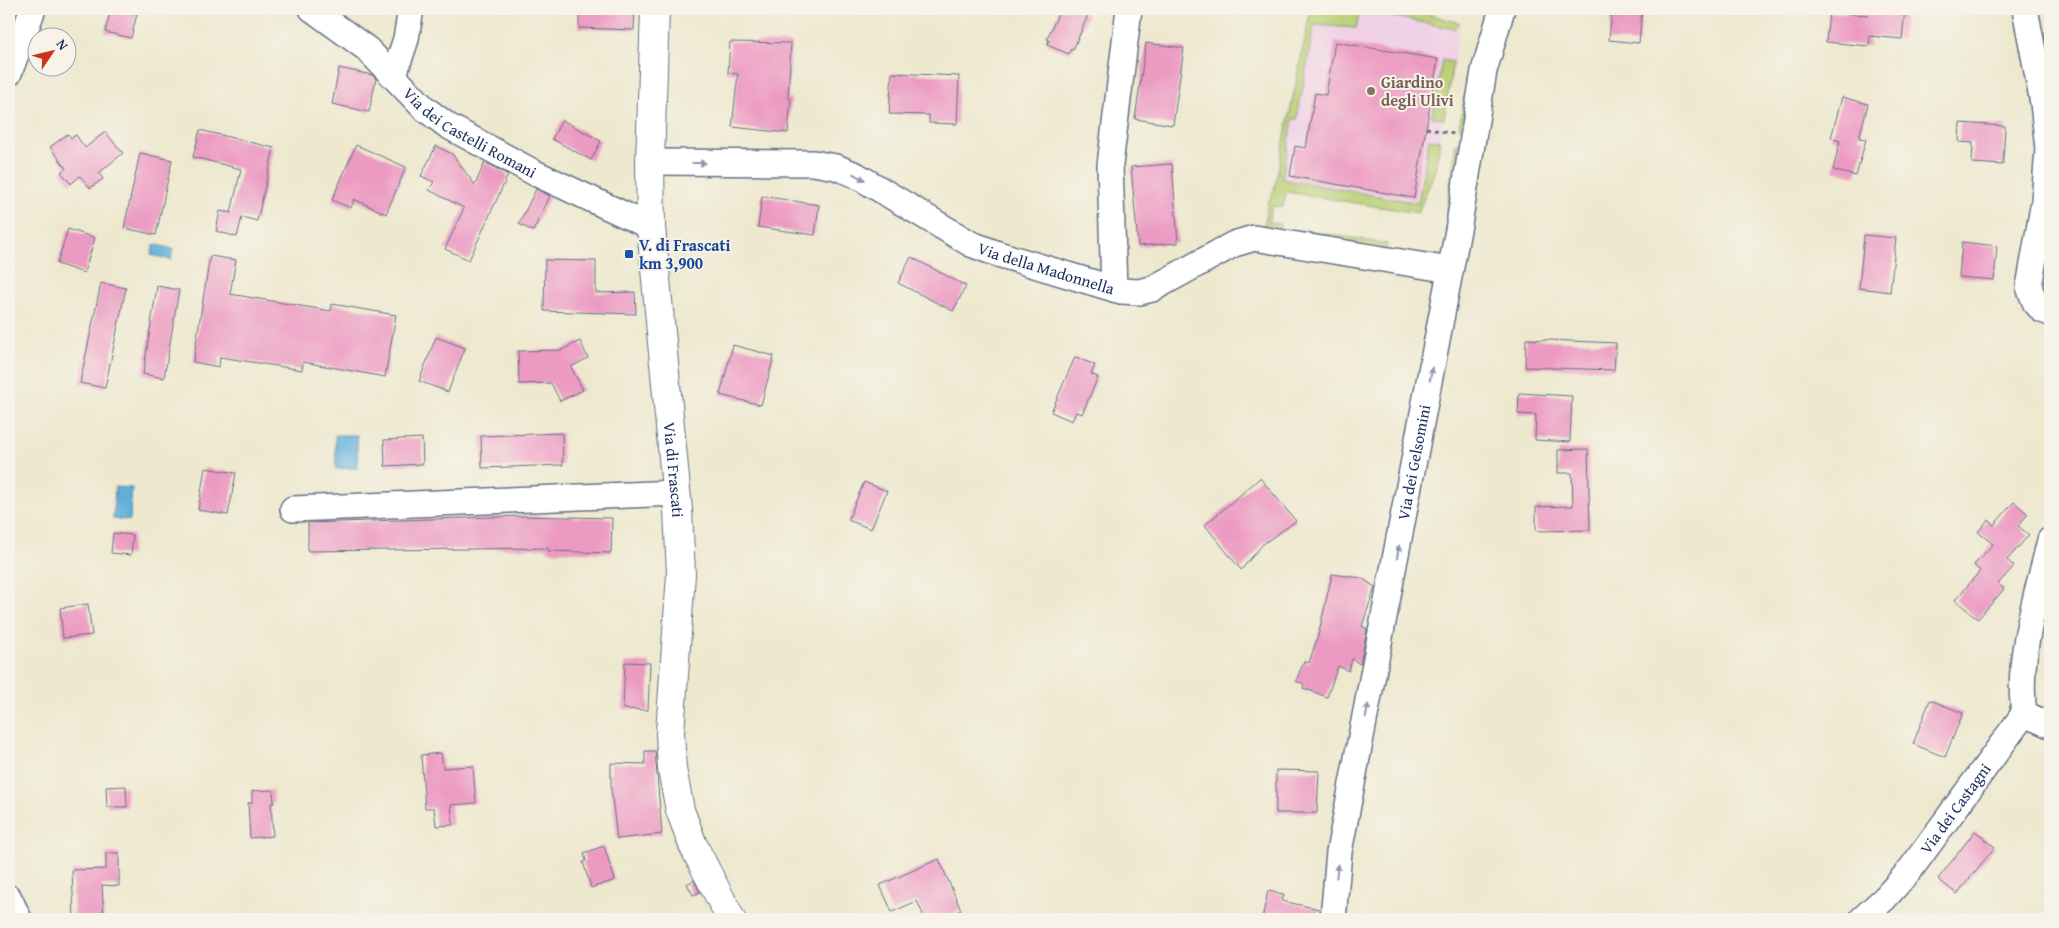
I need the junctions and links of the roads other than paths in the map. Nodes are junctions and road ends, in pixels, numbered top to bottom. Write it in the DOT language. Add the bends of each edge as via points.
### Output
graph roads {
  1 [pos="32,9"];
  2 [pos="312,9"];
  3 [pos="411,9"];
  4 [pos="655,9"];
  5 [pos="1129,9"];
  6 [pos="1502,9"];
  7 [pos="2025,9"];
  8 [pos="9,73"];
  9 [pos="394,75"];
  10 [pos="650,162"];
  11 [pos="651,227"];
  12 [pos="1450,270"];
  13 [pos="1114,289"];
  14 [pos="2050,313"];
  15 [pos="676,493"];
  16 [pos="292,509"];
  17 [pos="2050,540"];
  18 [pos="2024,714"];
  19 [pos="2050,725"];
  20 [pos="9,898"];
  21 [pos="19,919"];
  22 [pos="731,919"];
  23 [pos="1333,919"];
  24 [pos="1862,919"];
  1 -- 8 [label="street"];
  2 -- 9 [label="street, Via dei Castelli Romani" via="367,49"];
  3 -- 9 [label="street" via="406,39"];
  4 -- 10 [label="main road, Via di Frascati"];
  5 -- 13 [label="street" via="1110,165"];
  6 -- 12 [label="street, Via dei Gelsomini" via="1484,71"];
  7 -- 14 [label="street" via="2043,103 2048,149 2045,194 2030,290 2039,308"];
  9 -- 11 [label="street, Via dei Castelli Romani" via="424,108 461,134"];
  10 -- 11 [label="main road, Via di Frascati"];
  10 -- 13 [label="street, Via della Madonnella, one-way" via="813,163 836,168 861,178 971,244"];
  11 -- 15 [label="main road, Via di Frascati"];
  12 -- 13 [label="street, Via della Madonnella" via="1254,238 1234,244 1164,283 1139,292"];
  23 -- 12 [label="street, Via dei Gelsomini, one-way" via="1339,852"];
  15 -- 16 [label="street"];
  15 -- 22 [label="main road, Via di Frascati" via="680,599 671,728 672,769 678,802 693,845"];
  17 -- 18 [label="street" via="2024,658"];
  18 -- 19 [label="street"];
  18 -- 24 [label="street, Via dei Castagni" via="1914,865"];
  20 -- 21 [label="street"];
}
